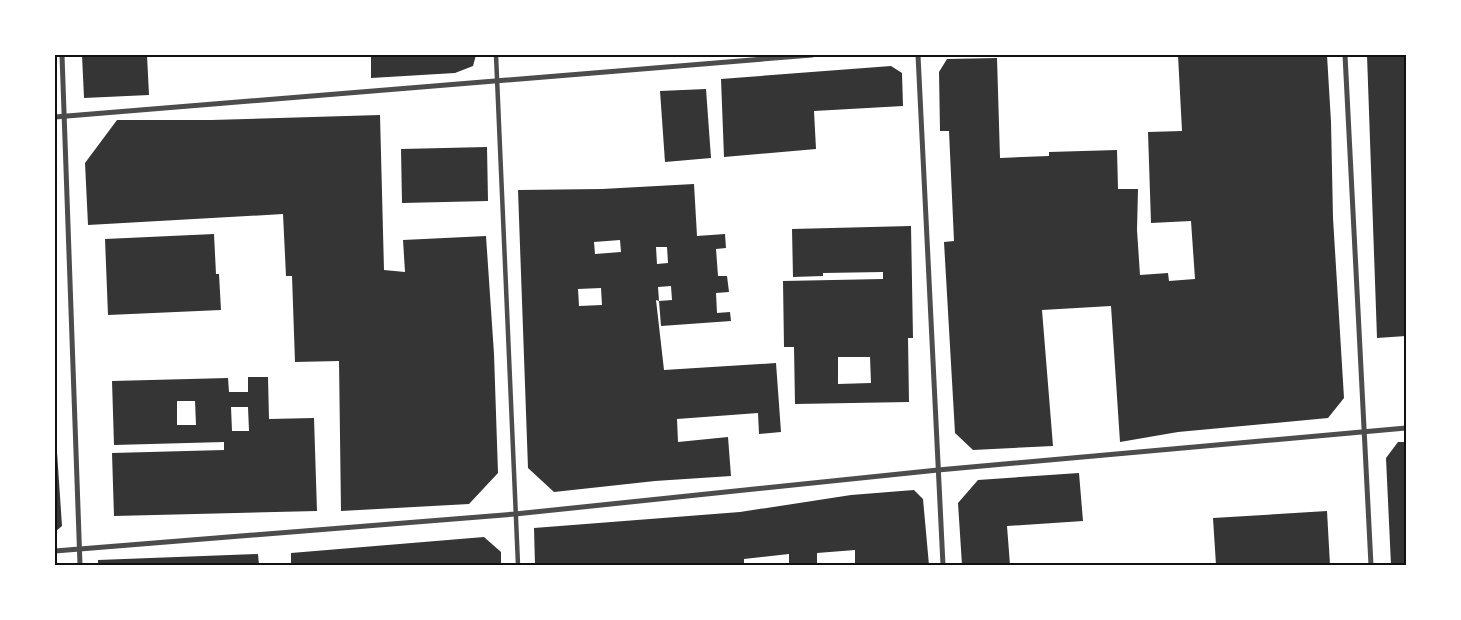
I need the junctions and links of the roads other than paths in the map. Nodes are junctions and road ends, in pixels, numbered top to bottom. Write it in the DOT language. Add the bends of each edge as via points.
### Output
graph roads {
  1 [pos="62,55"];
  2 [pos="496,55"];
  3 [pos="812,55"];
  4 [pos="918,55"];
  5 [pos="1345,55"];
  6 [pos="498,83"];
  7 [pos="55,117"];
  8 [pos="65,117"];
  9 [pos="1406,428"];
  10 [pos="1364,432"];
  11 [pos="938,470"];
  12 [pos="515,514"];
  13 [pos="80,549"];
  14 [pos="55,551"];
  15 [pos="80,565"];
  16 [pos="518,565"];
  17 [pos="943,565"];
  18 [pos="1371,565"];
  1 -- 8 [label="street"];
  2 -- 6 [label="street"];
  3 -- 6 [label="street"];
  4 -- 11 [label="street"];
  5 -- 10 [label="street"];
  6 -- 8 [label="street"];
  6 -- 12 [label="street"];
  7 -- 8 [label="street"];
  8 -- 13 [label="street"];
  9 -- 10 [label="street"];
  10 -- 11 [label="street"];
  10 -- 18 [label="street"];
  11 -- 12 [label="street"];
  11 -- 17 [label="street"];
  12 -- 13 [label="street"];
  12 -- 16 [label="street"];
  13 -- 14 [label="street"];
  13 -- 15 [label="street"];
}
